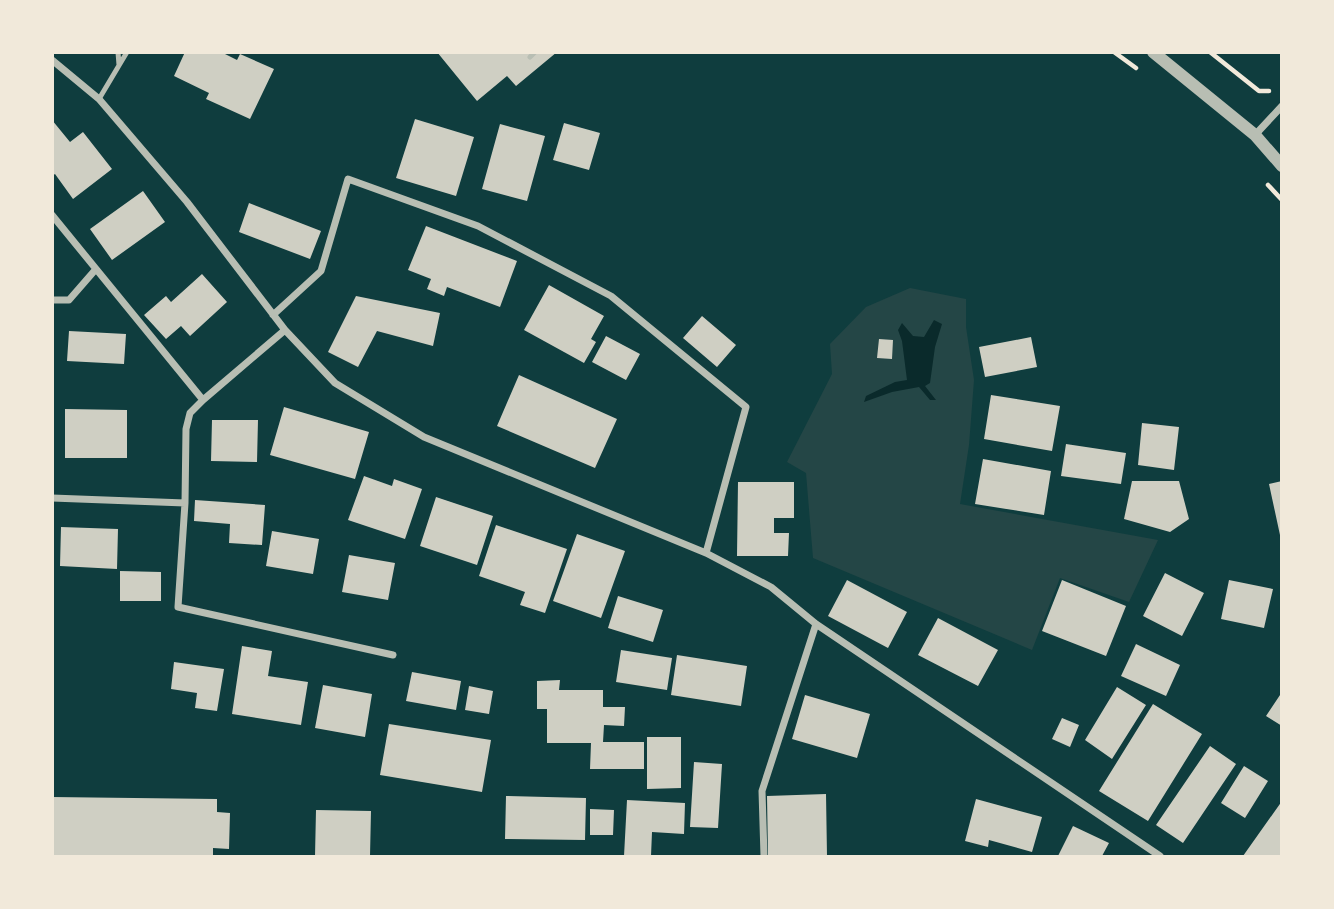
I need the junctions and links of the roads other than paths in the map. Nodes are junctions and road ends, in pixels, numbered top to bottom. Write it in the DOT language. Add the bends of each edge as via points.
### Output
graph roads {
  1 [pos="118,52"];
  2 [pos="128,52"];
  3 [pos="535,52"];
  4 [pos="1153,52"];
  5 [pos="530,57"];
  6 [pos="52,60"];
  7 [pos="119,65"];
  8 [pos="99,99"];
  9 [pos="1282,106"];
  10 [pos="1255,135"];
  11 [pos="1282,166"];
  12 [pos="52,215"];
  13 [pos="96,269"];
  14 [pos="52,300"];
  15 [pos="273,315"];
  16 [pos="285,330"];
  17 [pos="203,400"];
  18 [pos="52,498"];
  19 [pos="185,503"];
  20 [pos="706,553"];
  21 [pos="816,624"];
  22 [pos="393,654"];
  23 [pos="764,856"];
  24 [pos="1160,856"];
  1 -- 7 [label="lane"];
  2 -- 7 [label="lane"];
  3 -- 5 [label="lane"];
  4 -- 10 [label="street"];
  6 -- 8 [label="street"];
  7 -- 8 [label="lane"];
  8 -- 15 [label="street" via="187,202"];
  9 -- 10 [label="street"];
  10 -- 11 [label="street"];
  12 -- 13 [label="street"];
  13 -- 14 [label="street" via="69,300"];
  13 -- 17 [label="street"];
  15 -- 16 [label="street"];
  15 -- 20 [label="street" via="321,271 348,180 478,226 611,296 746,407"];
  16 -- 17 [label="street"];
  16 -- 20 [label="street" via="335,383 424,437"];
  17 -- 19 [label="street" via="190,413 186,429"];
  18 -- 19 [label="street"];
  19 -- 22 [label="street" via="178,607"];
  20 -- 21 [label="street" via="771,587"];
  21 -- 23 [label="street" via="762,791"];
  21 -- 24 [label="street"];
}
